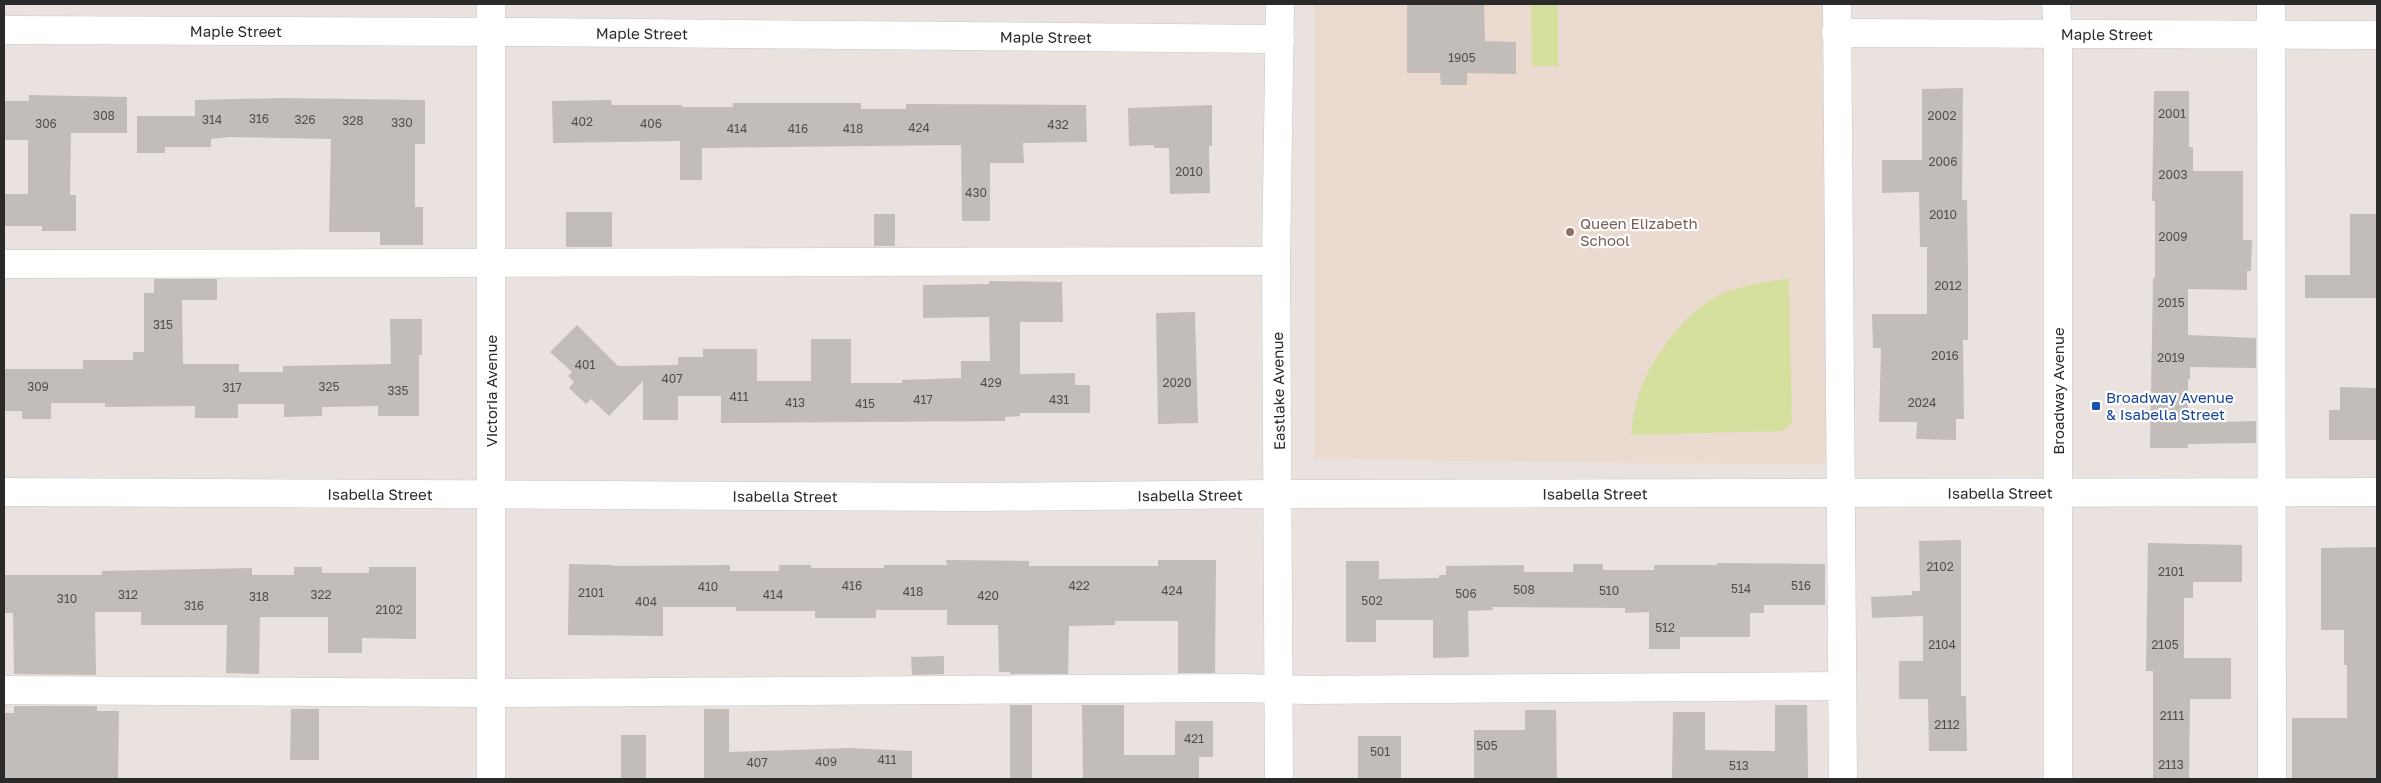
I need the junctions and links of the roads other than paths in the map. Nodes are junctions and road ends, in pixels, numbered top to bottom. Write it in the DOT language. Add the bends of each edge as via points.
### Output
graph roads {
  1 [pos="491,4"];
  2 [pos="1280,4"];
  3 [pos="1837,4"];
  4 [pos="2056,4"];
  5 [pos="2271,4"];
  6 [pos="4,30"];
  7 [pos="491,32"];
  8 [pos="1836,32"];
  9 [pos="2058,34"];
  10 [pos="2271,35"];
  11 [pos="2377,36"];
  12 [pos="1280,39"];
  13 [pos="1276,261"];
  14 [pos="4,264"];
  15 [pos="492,264"];
  16 [pos="4,492"];
  17 [pos="1842,492"];
  18 [pos="2272,492"];
  19 [pos="2377,492"];
  20 [pos="491,493"];
  21 [pos="1279,494"];
  22 [pos="2058,494"];
  23 [pos="1842,686"];
  24 [pos="1279,689"];
  25 [pos="4,690"];
  26 [pos="491,693"];
  27 [pos="491,779"];
  28 [pos="1279,779"];
  29 [pos="1843,779"];
  30 [pos="2058,779"];
  31 [pos="2272,779"];
  1 -- 7 [label="street, Victoria Avenue"];
  2 -- 12 [label="street, Eastlake Avenue"];
  3 -- 8 [label="street"];
  4 -- 9 [label="street, Broadway Avenue"];
  5 -- 10 [label="street"];
  6 -- 7 [label="street, Maple Street"];
  7 -- 12 [label="street, Maple Street"];
  7 -- 15 [label="street, Victoria Avenue"];
  8 -- 9 [label="street, Maple Street"];
  8 -- 17 [label="street"];
  9 -- 10 [label="street, Maple Street"];
  9 -- 22 [label="street, Broadway Avenue"];
  10 -- 11 [label="street, Maple Street"];
  10 -- 18 [label="street"];
  12 -- 13 [label="street, Eastlake Avenue"];
  13 -- 15 [label="street"];
  13 -- 21 [label="street, Eastlake Avenue"];
  14 -- 15 [label="street"];
  15 -- 20 [label="street, Victoria Avenue"];
  16 -- 20 [label="street, Isabella Street"];
  17 -- 21 [label="street, Isabella Street"];
  17 -- 22 [label="street, Isabella Street"];
  17 -- 23 [label="street"];
  18 -- 19 [label="street, Isabella Street"];
  18 -- 22 [label="street, Isabella Street"];
  18 -- 31 [label="street"];
  20 -- 21 [label="street, Isabella Street" via="970,497"];
  20 -- 26 [label="street, Victoria Avenue"];
  21 -- 24 [label="street, Eastlake Avenue"];
  22 -- 30 [label="street, Broadway Avenue"];
  23 -- 24 [label="street"];
  23 -- 29 [label="street"];
  24 -- 26 [label="street"];
  24 -- 28 [label="street, Eastlake Avenue"];
  25 -- 26 [label="street"];
  26 -- 27 [label="street, Victoria Avenue"];
}
